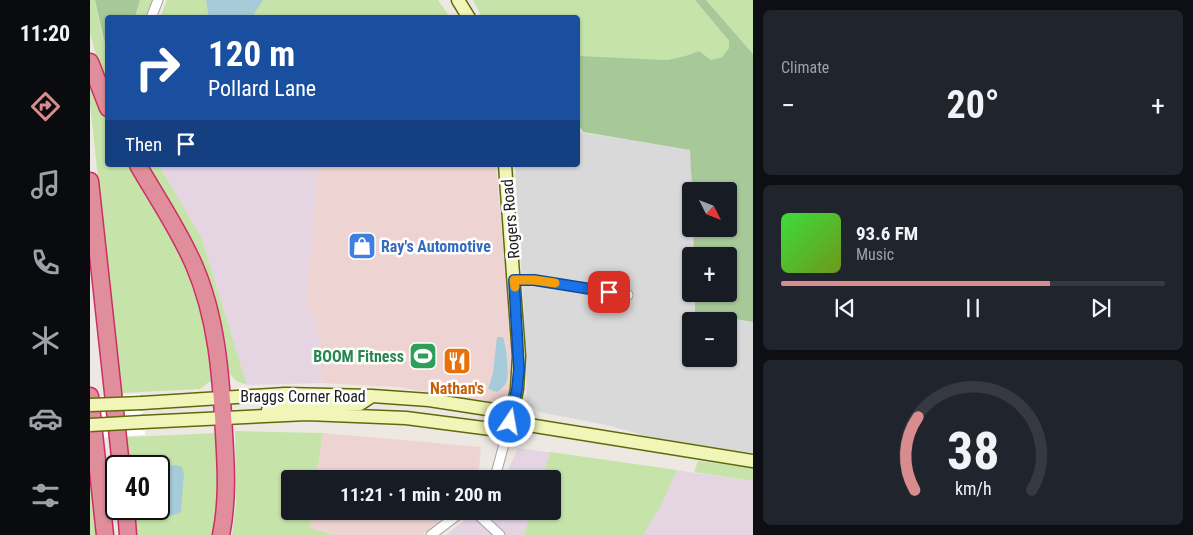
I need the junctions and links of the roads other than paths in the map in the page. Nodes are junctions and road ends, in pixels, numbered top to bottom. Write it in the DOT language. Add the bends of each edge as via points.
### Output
graph roads {
  1 [pos="158,0"];
  2 [pos="458,0"];
  3 [pos="152,15"];
  4 [pos="467,15"];
  5 [pos="90,62"];
  6 [pos="105,101"];
  7 [pos="139,167"];
  8 [pos="505,167"];
  9 [pos="90,181"];
  10 [pos="514,280"];
  11 [pos="628,295"];
  12 [pos="90,396"];
  13 [pos="372,396"];
  14 [pos="222,397"];
  15 [pos="90,406"];
  16 [pos="249,416"];
  17 [pos="223,417"];
  18 [pos="510,422"];
  19 [pos="90,425"];
  20 [pos="120,455"];
  21 [pos="753,461"];
  22 [pos="497,470"];
  23 [pos="127,520"];
  24 [pos="452,520"];
  25 [pos="484,520"];
  26 [pos="105,535"];
  27 [pos="128,535"];
  28 [pos="221,535"];
  29 [pos="431,535"];
  30 [pos="500,535"];
  1 -- 3 [label="street"];
  2 -- 4 [label="main road"];
  5 -- 6 [label="highway"];
  7 -- 14 [label="highway" via="202,284 215,331"];
  8 -- 10 [label="main road, Rogers Road"];
  9 -- 20 [label="highway"];
  10 -- 11 [label="street" via="534,280"];
  10 -- 18 [label="main road, Rogers Road" via="519,369"];
  12 -- 26 [label="highway"];
  13 -- 14 [label="main road, Braggs Corner Road" via="285,394"];
  13 -- 16 [label="main road" via="360,404 288,405"];
  13 -- 18 [label="main road, Braggs Corner Road" via="429,400 494,410"];
  14 -- 15 [label="main road, Braggs Corner Road, bridge"];
  14 -- 17 [label="highway"];
  16 -- 17 [label="main road, Braggs Corner Road"];
  16 -- 18 [label="main road, Braggs Corner Road" via="381,416 491,429"];
  17 -- 19 [label="main road, Braggs Corner Road, bridge"];
  17 -- 28 [label="highway" via="226,492"];
  18 -- 21 [label="main road, Braggs Corner Road"];
  18 -- 22 [label="street"];
  23 -- 27 [label="highway"];
  24 -- 29 [label="street"];
  25 -- 30 [label="street"];
}
